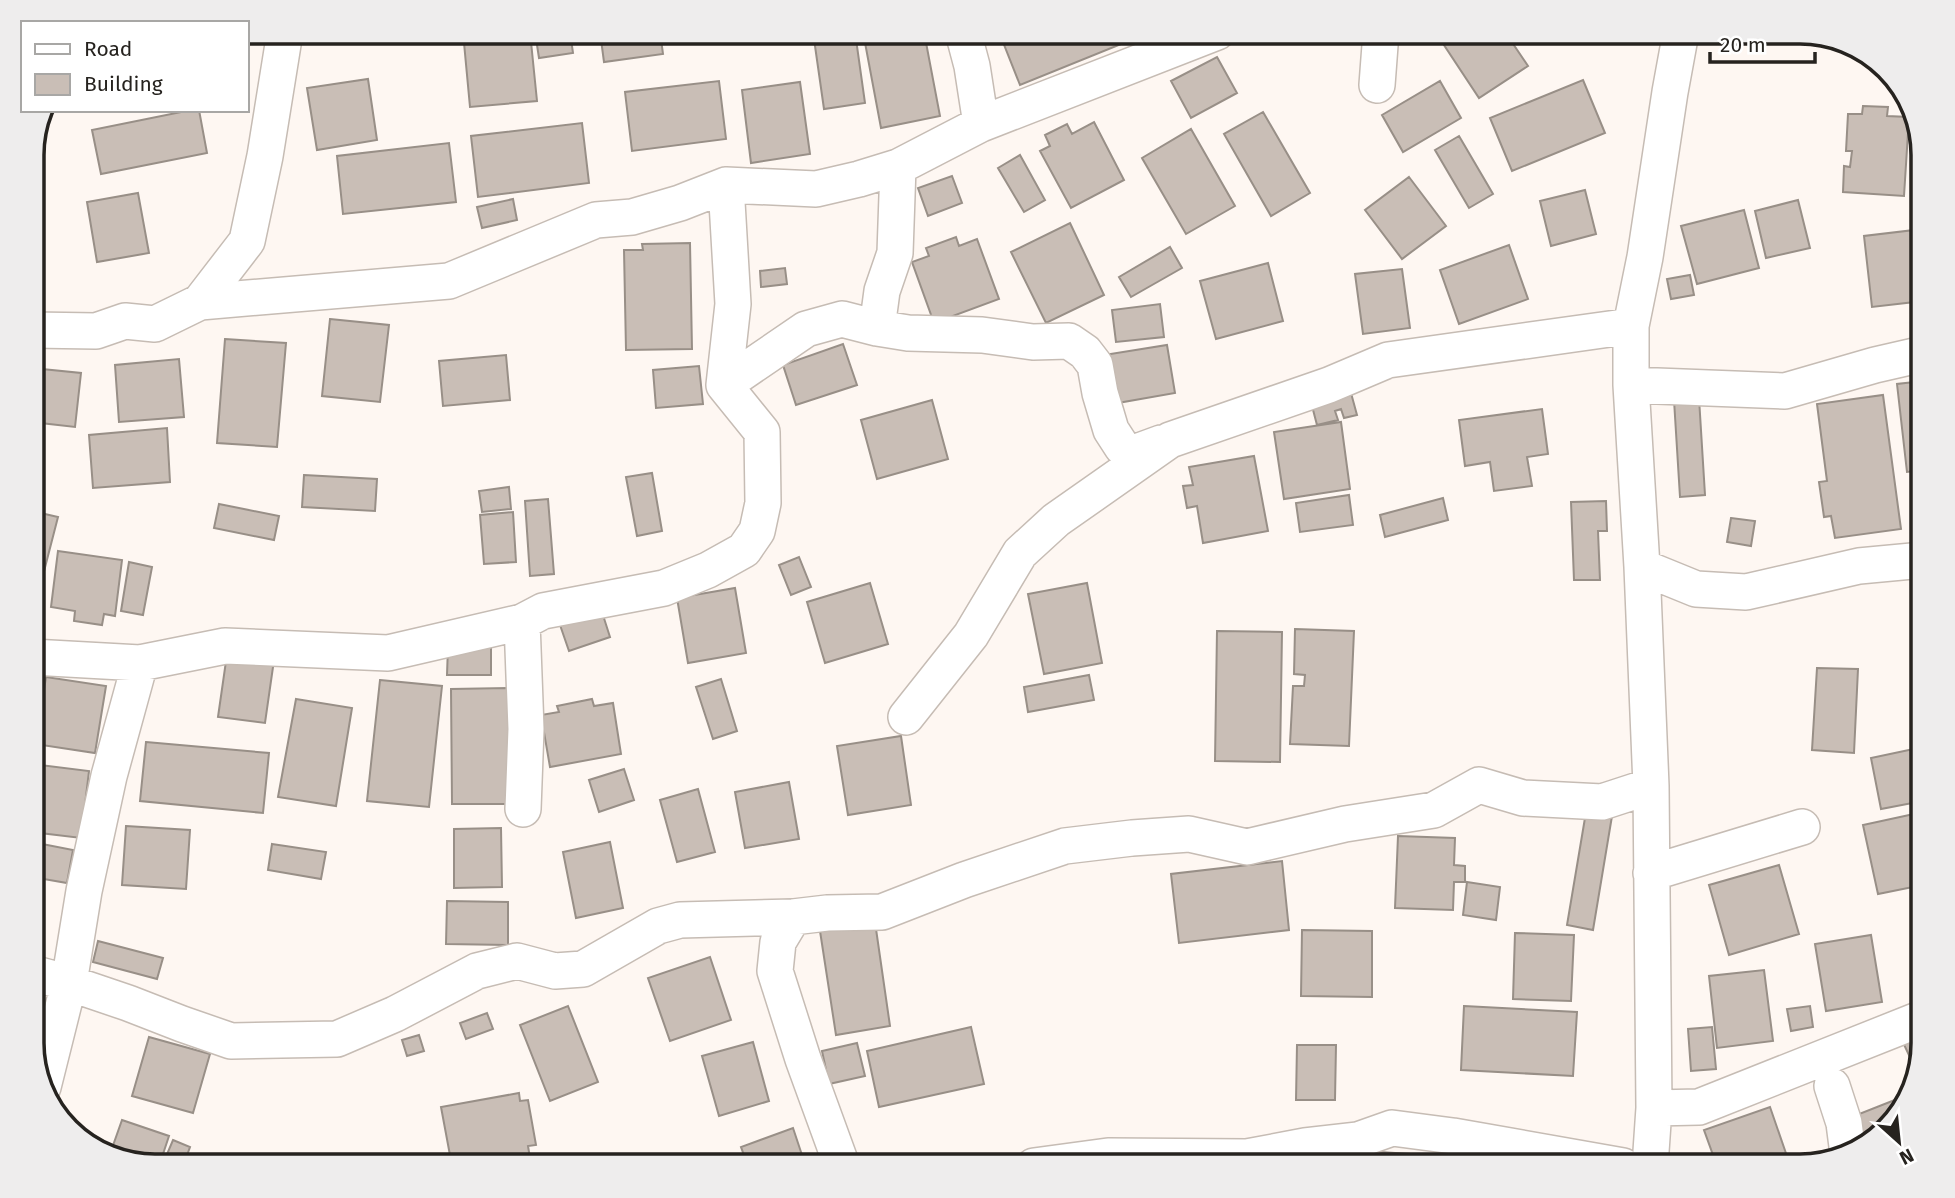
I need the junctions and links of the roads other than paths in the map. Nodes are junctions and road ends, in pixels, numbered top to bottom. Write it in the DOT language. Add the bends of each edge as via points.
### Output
graph roads {
  1 [pos="283,44"];
  2 [pos="966,44"];
  3 [pos="1186,44"];
  4 [pos="1380,44"];
  5 [pos="1679,44"];
  6 [pos="1377,85"];
  7 [pos="981,124"];
  8 [pos="898,167"];
  9 [pos="726,185"];
  10 [pos="200,302"];
  11 [pos="1631,326"];
  12 [pos="877,328"];
  13 [pos="44,330"];
  14 [pos="1911,357"];
  15 [pos="724,385"];
  16 [pos="1632,385"];
  17 [pos="1170,440"];
  18 [pos="1911,561"];
  19 [pos="1642,567"];
  20 [pos="522,622"];
  21 [pos="44,658"];
  22 [pos="140,663"];
  23 [pos="906,718"];
  24 [pos="1651,786"];
  25 [pos="523,809"];
  26 [pos="1802,827"];
  27 [pos="1651,873"];
  28 [pos="793,917"];
  29 [pos="44,976"];
  30 [pos="69,983"];
  31 [pos="1911,1023"];
  32 [pos="47,1070"];
  33 [pos="1832,1086"];
  34 [pos="1654,1108"];
  35 [pos="1847,1144"];
  36 [pos="837,1154"];
  37 [pos="1263,1154"];
  38 [pos="1552,1154"];
  39 [pos="1651,1154"];
  1 -- 10 [label="street" via="247,241"];
  2 -- 7 [label="street"];
  3 -- 7 [label="street"];
  4 -- 6 [label="street"];
  5 -- 11 [label="street"];
  7 -- 8 [label="street"];
  8 -- 9 [label="street" via="816,189"];
  8 -- 12 [label="street" via="895,253 882,291"];
  9 -- 10 [label="street" via="632,217 596,220 449,281"];
  9 -- 15 [label="street" via="733,304"];
  10 -- 13 [label="street" via="155,324 125,321 96,331"];
  11 -- 16 [label="street"];
  11 -- 17 [label="street" via="1388,359 1329,385"];
  12 -- 15 [label="street" via="842,319 806,329"];
  12 -- 17 [label="street" via="1069,341 1095,365 1111,430 1122,447 1131,454"];
  14 -- 16 [label="street" via="1785,391"];
  15 -- 20 [label="street" via="762,432 763,503 757,531 744,550 664,587 543,611"];
  16 -- 19 [label="street"];
  17 -- 23 [label="street" via="1056,520 1020,554 971,635"];
  18 -- 19 [label="street" via="1858,566 1746,592 1696,589"];
  19 -- 24 [label="street"];
  20 -- 22 [label="street" via="388,653 226,646"];
  20 -- 25 [label="street"];
  21 -- 22 [label="street"];
  22 -- 30 [label="street" via="109,776"];
  24 -- 27 [label="street"];
  24 -- 28 [label="street" via="1602,802 1523,798 1479,785 1434,810 1345,824 1247,847 1189,834 1065,846 882,912"];
  26 -- 27 [label="street"];
  27 -- 34 [label="street"];
  28 -- 30 [label="street" via="680,919 658,926 583,969 555,971 517,961 477,971 337,1039 231,1041"];
  28 -- 36 [label="street" via="778,942 775,971"];
  29 -- 30 [label="street"];
  30 -- 32 [label="street"];
  31 -- 34 [label="street" via="1699,1107"];
  33 -- 35 [label="street"];
  34 -- 39 [label="street"];
  37 -- 38 [label="street" via="1358,1140 1392,1128"];
}
